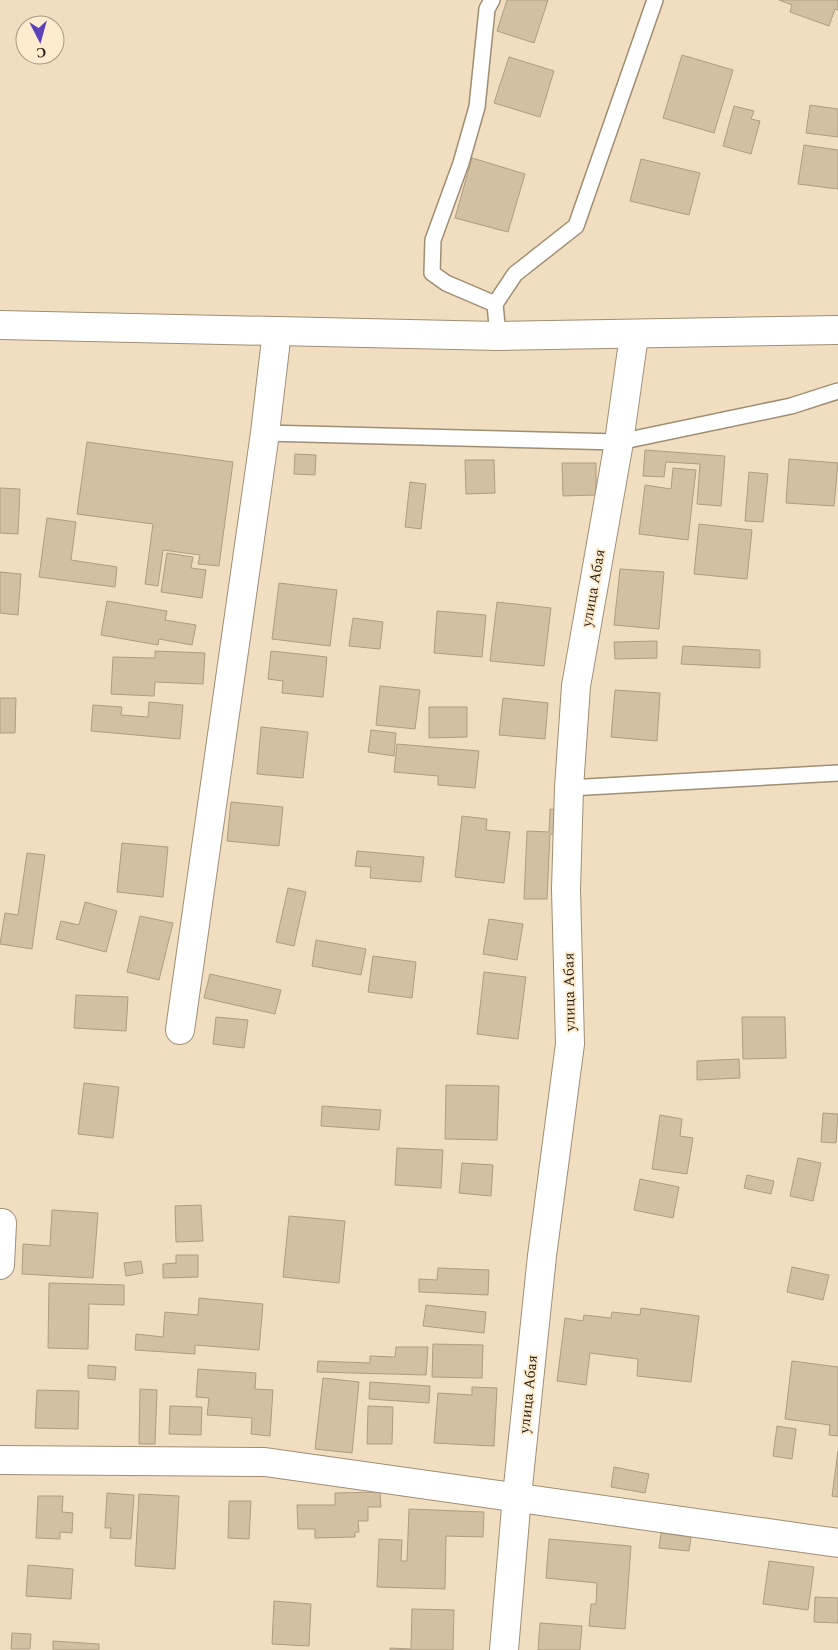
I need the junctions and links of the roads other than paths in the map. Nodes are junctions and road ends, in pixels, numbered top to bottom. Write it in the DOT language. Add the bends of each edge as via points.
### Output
graph roads {
  1 [pos="492,0"];
  2 [pos="655,0"];
  3 [pos="495,304"];
  4 [pos="0,325"];
  5 [pos="838,330"];
  6 [pos="277,331"];
  7 [pos="634,335"];
  8 [pos="498,336"];
  9 [pos="838,392"];
  10 [pos="265,433"];
  11 [pos="619,442"];
  12 [pos="838,773"];
  13 [pos="569,788"];
  14 [pos="180,1030"];
  15 [pos="2,1223"];
  16 [pos="0,1265"];
  17 [pos="0,1460"];
  18 [pos="517,1496"];
  19 [pos="838,1544"];
  20 [pos="504,1650"];
  1 -- 3 [label="lane" via="487,9 477,107 433,240 432,273 446,283"];
  2 -- 3 [label="lane" via="576,226 515,274"];
  3 -- 8 [label="lane"];
  4 -- 6 [label="street"];
  5 -- 7 [label="street"];
  6 -- 8 [label="street"];
  6 -- 10 [label="street"];
  7 -- 8 [label="street"];
  7 -- 11 [label="street, улица Абая"];
  9 -- 11 [label="lane" via="791,406"];
  10 -- 11 [label="lane"];
  10 -- 14 [label="street"];
  11 -- 13 [label="street, улица Абая" via="576,686"];
  12 -- 13 [label="lane"];
  13 -- 18 [label="street, улица Абая" via="566,890 570,1044 542,1256"];
  15 -- 16 [label="street"];
  17 -- 18 [label="street" via="265,1462"];
  18 -- 19 [label="street"];
  18 -- 20 [label="street, улица Абая"];
}
